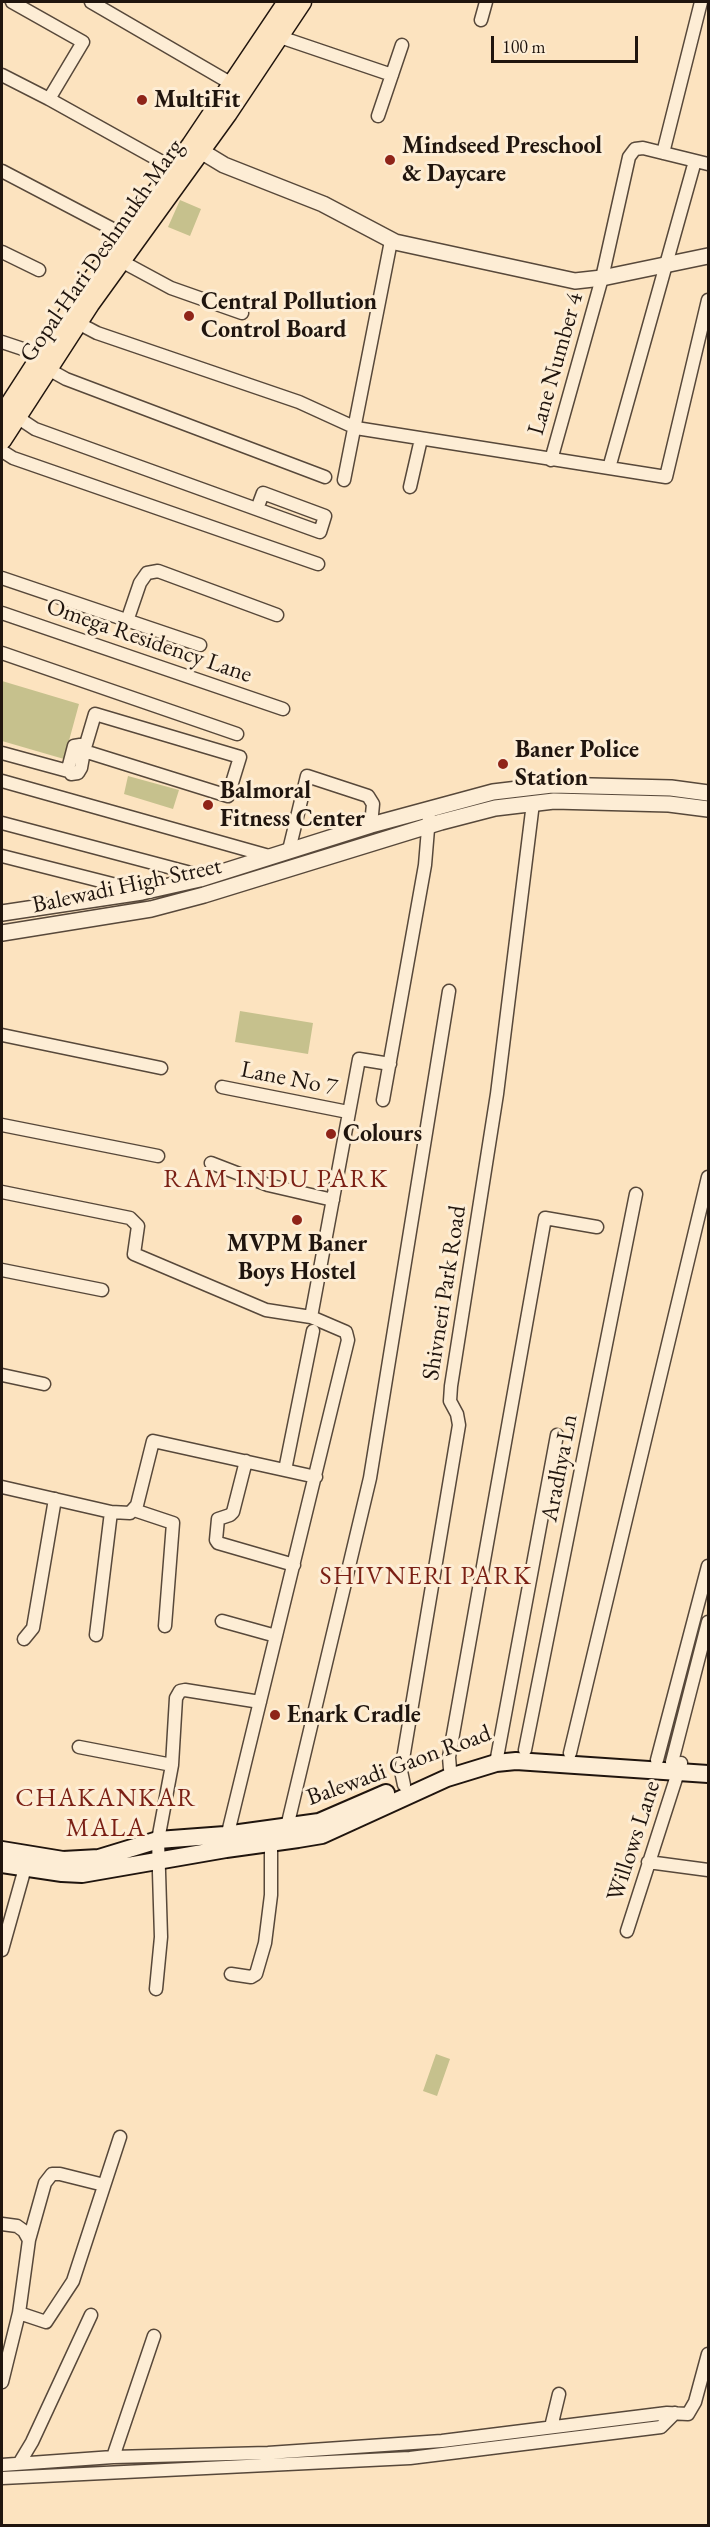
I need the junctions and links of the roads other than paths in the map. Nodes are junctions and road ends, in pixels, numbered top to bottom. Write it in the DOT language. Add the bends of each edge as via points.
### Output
graph roads {
  1 [pos="12,2"];
  2 [pos="91,2"];
  3 [pos="287,2"];
  4 [pos="302,2"];
  5 [pos="486,2"];
  6 [pos="701,2"];
  7 [pos="481,20"];
  8 [pos="280,37"];
  9 [pos="402,45"];
  10 [pos="2,75"];
  11 [pos="392,75"];
  12 [pos="232,84"];
  13 [pos="49,99"];
  14 [pos="378,116"];
  15 [pos="196,148"];
  16 [pos="663,153"];
  17 [pos="695,161"];
  18 [pos="708,164"];
  19 [pos="173,168"];
  20 [pos="2,171"];
  21 [pos="124,235"];
  22 [pos="391,241"];
  23 [pos="2,252"];
  24 [pos="708,256"];
  25 [pos="122,261"];
  26 [pos="665,266"];
  27 [pos="39,270"];
  28 [pos="602,278"];
  29 [pos="708,300"];
  30 [pos="242,313"];
  31 [pos="78,322"];
  32 [pos="2,342"];
  33 [pos="45,362"];
  34 [pos="9,416"];
  35 [pos="356,428"];
  36 [pos="421,439"];
  37 [pos="2,440"];
  38 [pos="2,450"];
  39 [pos="550,460"];
  40 [pos="609,468"];
  41 [pos="325,477"];
  42 [pos="344,480"];
  43 [pos="410,487"];
  44 [pos="257,509"];
  45 [pos="318,564"];
  46 [pos="2,578"];
  47 [pos="2,614"];
  48 [pos="277,615"];
  49 [pos="127,621"];
  50 [pos="200,645"];
  51 [pos="2,653"];
  52 [pos="283,709"];
  53 [pos="237,734"];
  54 [pos="84,751"];
  55 [pos="2,753"];
  56 [pos="2,781"];
  57 [pos="708,793"];
  58 [pos="464,799"];
  59 [pos="533,802"];
  60 [pos="428,809"];
  61 [pos="708,809"];
  62 [pos="468,815"];
  63 [pos="2,823"];
  64 [pos="371,825"];
  65 [pos="429,825"];
  66 [pos="289,850"];
  67 [pos="2,856"];
  68 [pos="269,856"];
  69 [pos="206,877"];
  70 [pos="142,891"];
  71 [pos="2,913"];
  72 [pos="2,933"];
  73 [pos="449,990"];
  74 [pos="2,1035"];
  75 [pos="390,1064"];
  76 [pos="161,1068"];
  77 [pos="222,1087"];
  78 [pos="383,1100"];
  79 [pos="348,1112"];
  80 [pos="2,1125"];
  81 [pos="158,1156"];
  82 [pos="210,1163"];
  83 [pos="708,1177"];
  84 [pos="2,1192"];
  85 [pos="636,1194"];
  86 [pos="333,1200"];
  87 [pos="597,1227"];
  88 [pos="2,1270"];
  89 [pos="102,1290"];
  90 [pos="310,1317"];
  91 [pos="313,1331"];
  92 [pos="2,1375"];
  93 [pos="44,1384"];
  94 [pos="557,1435"];
  95 [pos="246,1461"];
  96 [pos="285,1470"];
  97 [pos="316,1477"];
  98 [pos="2,1487"];
  99 [pos="55,1499"];
  100 [pos="134,1510"];
  101 [pos="111,1512"];
  102 [pos="294,1565"];
  103 [pos="708,1566"];
  104 [pos="222,1621"];
  105 [pos="708,1622"];
  106 [pos="165,1626"];
  107 [pos="96,1635"];
  108 [pos="276,1636"];
  109 [pos="24,1639"];
  110 [pos="260,1702"];
  111 [pos="661,1740"];
  112 [pos="676,1743"];
  113 [pos="79,1747"];
  114 [pos="525,1750"];
  115 [pos="570,1753"];
  116 [pos="497,1758"];
  117 [pos="672,1764"];
  118 [pos="172,1765"];
  119 [pos="708,1766"];
  120 [pos="450,1768"];
  121 [pos="708,1774"];
  122 [pos="404,1785"];
  123 [pos="287,1827"];
  124 [pos="158,1840"];
  125 [pos="226,1842"];
  126 [pos="271,1843"];
  127 [pos="2,1850"];
  128 [pos="160,1861"];
  129 [pos="648,1862"];
  130 [pos="2,1864"];
  131 [pos="25,1868"];
  132 [pos="708,1870"];
  133 [pos="627,1931"];
  134 [pos="2,1950"];
  135 [pos="231,1974"];
  136 [pos="156,1989"];
  137 [pos="120,2137"];
  138 [pos="104,2185"];
  139 [pos="2,2224"];
  140 [pos="29,2240"];
  141 [pos="19,2313"];
  142 [pos="91,2315"];
  143 [pos="154,2336"];
  144 [pos="708,2354"];
  145 [pos="2,2382"];
  146 [pos="559,2394"];
  147 [pos="675,2413"];
  148 [pos="551,2427"];
  149 [pos="113,2457"];
  150 [pos="20,2462"];
  151 [pos="2,2465"];
  152 [pos="2,2478"];
  1 -- 13 [label="street" via="83,42"];
  2 -- 12 [label="street"];
  3 -- 12 [label="main road, Gopal Hari Deshmukh Marg"];
  4 -- 8 [label="main road, Gopal Hari Deshmukh Marg"];
  5 -- 7 [label="street"];
  6 -- 16 [label="street"];
  8 -- 11 [label="street"];
  8 -- 15 [label="main road, Gopal Hari Deshmukh Marg"];
  9 -- 11 [label="street"];
  10 -- 13 [label="street"];
  11 -- 14 [label="street"];
  12 -- 15 [label="main road, Gopal Hari Deshmukh Marg"];
  13 -- 19 [label="street"];
  15 -- 19 [label="main road, Gopal Hari Deshmukh Marg"];
  15 -- 22 [label="street" via="224,165 323,204"];
  15 -- 25 [label="main road, Gopal Hari Deshmukh Marg"];
  16 -- 17 [label="street, Lane Number 4"];
  16 -- 28 [label="street, Lane Number 4" via="643,148 635,149 629,157"];
  17 -- 18 [label="street, Lane Number 4"];
  17 -- 26 [label="street"];
  19 -- 21 [label="main road, Gopal Hari Deshmukh Marg"];
  20 -- 21 [label="street"];
  21 -- 33 [label="main road, Gopal Hari Deshmukh Marg" via="79,297"];
  22 -- 28 [label="street" via="570,280"];
  22 -- 35 [label="street"];
  23 -- 27 [label="street"];
  24 -- 26 [label="street"];
  25 -- 30 [label="street" via="171,288"];
  25 -- 31 [label="main road, Gopal Hari Deshmukh Marg"];
  26 -- 28 [label="street"];
  26 -- 40 [label="street"];
  28 -- 39 [label="street, Lane Number 4"];
  29 -- 40 [label="street" via="666,477"];
  31 -- 33 [label="main road, Gopal Hari Deshmukh Marg"];
  31 -- 35 [label="street" via="97,333 299,402"];
  32 -- 33 [label="street"];
  33 -- 34 [label="main road, Gopal Hari Deshmukh Marg"];
  33 -- 41 [label="street" via="66,380"];
  34 -- 37 [label="main road, Gopal Hari Deshmukh Marg"];
  34 -- 44 [label="street" via="35,429"];
  35 -- 36 [label="street"];
  35 -- 42 [label="street"];
  36 -- 39 [label="street"];
  36 -- 43 [label="street"];
  38 -- 45 [label="street" via="23,461"];
  39 -- 40 [label="street"];
  44 -- 44 [label="street" via="320,532 325,516 263,493"];
  46 -- 49 [label="street"];
  47 -- 52 [label="street, Omega Residency Lane"];
  48 -- 49 [label="street" via="158,571 147,573 140,583"];
  49 -- 50 [label="street"];
  51 -- 53 [label="street"];
  54 -- 54 [label="street" via="228,796 240,757 95,714"];
  54 -- 55 [label="street" via="75,775"];
  56 -- 68 [label="street"];
  57 -- 58 [label="street, Balewadi High Street" via="671,788 552,785"];
  58 -- 60 [label="street, Balewadi High Street"];
  58 -- 62 [label="street"];
  59 -- 61 [label="street, Balewadi High Street" via="669,804"];
  59 -- 62 [label="street, Balewadi High Street"];
  59 -- 122 [label="street, Shivneri Park Road" via="497,1094 451,1386 450,1401 459,1425 401,1771"];
  60 -- 64 [label="street, Balewadi High Street"];
  60 -- 65 [label="street"];
  62 -- 65 [label="street, Balewadi High Street"];
  63 -- 69 [label="street"];
  64 -- 66 [label="street, Balewadi High Street"];
  64 -- 66 [label="street" via="373,804 368,796 307,776"];
  65 -- 72 [label="street, Balewadi High Street" via="151,909"];
  65 -- 75 [label="street"];
  66 -- 68 [label="street, Balewadi High Street"];
  67 -- 70 [label="street"];
  68 -- 69 [label="street, Balewadi High Street"];
  69 -- 70 [label="street, Balewadi High Street"];
  70 -- 71 [label="street, Balewadi High Street"];
  73 -- 123 [label="street" via="370,1478"];
  74 -- 76 [label="street"];
  75 -- 78 [label="street"];
  75 -- 79 [label="street" via="359,1059"];
  77 -- 79 [label="street, Lane No 7"];
  79 -- 86 [label="street"];
  80 -- 81 [label="street"];
  82 -- 86 [label="street" via="268,1185"];
  83 -- 115 [label="street"];
  84 -- 90 [label="street" via="130,1218 138,1226 134,1254 266,1310"];
  85 -- 114 [label="street, Aradhya Ln"];
  86 -- 90 [label="street"];
  87 -- 120 [label="street" via="545,1218"];
  88 -- 89 [label="street"];
  90 -- 97 [label="street" via="341,1328 348,1340"];
  91 -- 96 [label="street"];
  92 -- 93 [label="street"];
  94 -- 116 [label="street"];
  95 -- 96 [label="street"];
  95 -- 100 [label="street" via="153,1441"];
  95 -- 102 [label="street" via="233,1512 218,1520 216,1540"];
  96 -- 97 [label="street"];
  97 -- 102 [label="street"];
  98 -- 99 [label="street"];
  99 -- 101 [label="street"];
  99 -- 109 [label="street" via="33,1628"];
  100 -- 101 [label="street" via="126,1514"];
  100 -- 106 [label="street" via="173,1523"];
  101 -- 107 [label="street"];
  102 -- 108 [label="street"];
  103 -- 111 [label="street"];
  104 -- 108 [label="street"];
  105 -- 112 [label="street"];
  108 -- 110 [label="street"];
  110 -- 118 [label="street" via="180,1691 176,1698"];
  110 -- 125 [label="street"];
  111 -- 112 [label="street"];
  111 -- 117 [label="street"];
  112 -- 117 [label="street"];
  113 -- 118 [label="street"];
  114 -- 115 [label="main road, Balewadi Gaon Road"];
  114 -- 116 [label="main road, Balewadi Gaon Road"];
  115 -- 117 [label="main road, Balewadi Gaon Road"];
  116 -- 117 [label="main road, Balewadi Gaon Road"];
  116 -- 120 [label="main road, Balewadi Gaon Road"];
  116 -- 126 [label="main road, Balewadi Gaon Road" via="322,1834"];
  117 -- 119 [label="main road, Balewadi Gaon Road"];
  117 -- 121 [label="main road, Balewadi Gaon Road"];
  117 -- 129 [label="street, Willows Lane"];
  118 -- 124 [label="street"];
  120 -- 122 [label="main road, Balewadi Gaon Road"];
  122 -- 123 [label="main road, Balewadi Gaon Road" via="319,1822"];
  123 -- 125 [label="main road, Balewadi Gaon Road"];
  124 -- 125 [label="main road, Balewadi Gaon Road"];
  124 -- 127 [label="main road, Balewadi Gaon Road" via="81,1861"];
  124 -- 128 [label="street"];
  125 -- 126 [label="main road, Balewadi Gaon Road"];
  125 -- 128 [label="main road, Balewadi Gaon Road"];
  126 -- 135 [label="street" via="271,1895 265,1943 256,1974"];
  128 -- 131 [label="main road, Balewadi Gaon Road" via="82,1874"];
  128 -- 136 [label="street" via="161,1937"];
  129 -- 132 [label="street"];
  129 -- 133 [label="street, Willows Lane"];
  130 -- 131 [label="main road, Balewadi Gaon Road"];
  131 -- 134 [label="street"];
  137 -- 138 [label="street"];
  138 -- 140 [label="street" via="52,2174 45,2182"];
  138 -- 141 [label="street" via="73,2281 46,2322"];
  139 -- 140 [label="street" via="24,2230"];
  140 -- 141 [label="street"];
  141 -- 145 [label="street"];
  142 -- 150 [label="street"];
  143 -- 149 [label="street"];
  144 -- 147 [label="street" via="695,2402 688,2414"];
  146 -- 148 [label="street"];
  147 -- 148 [label="street"];
  147 -- 152 [label="street" via="661,2427 410,2458"];
  148 -- 149 [label="street" via="442,2441 268,2453"];
  149 -- 150 [label="street"];
  150 -- 151 [label="street"];
}
